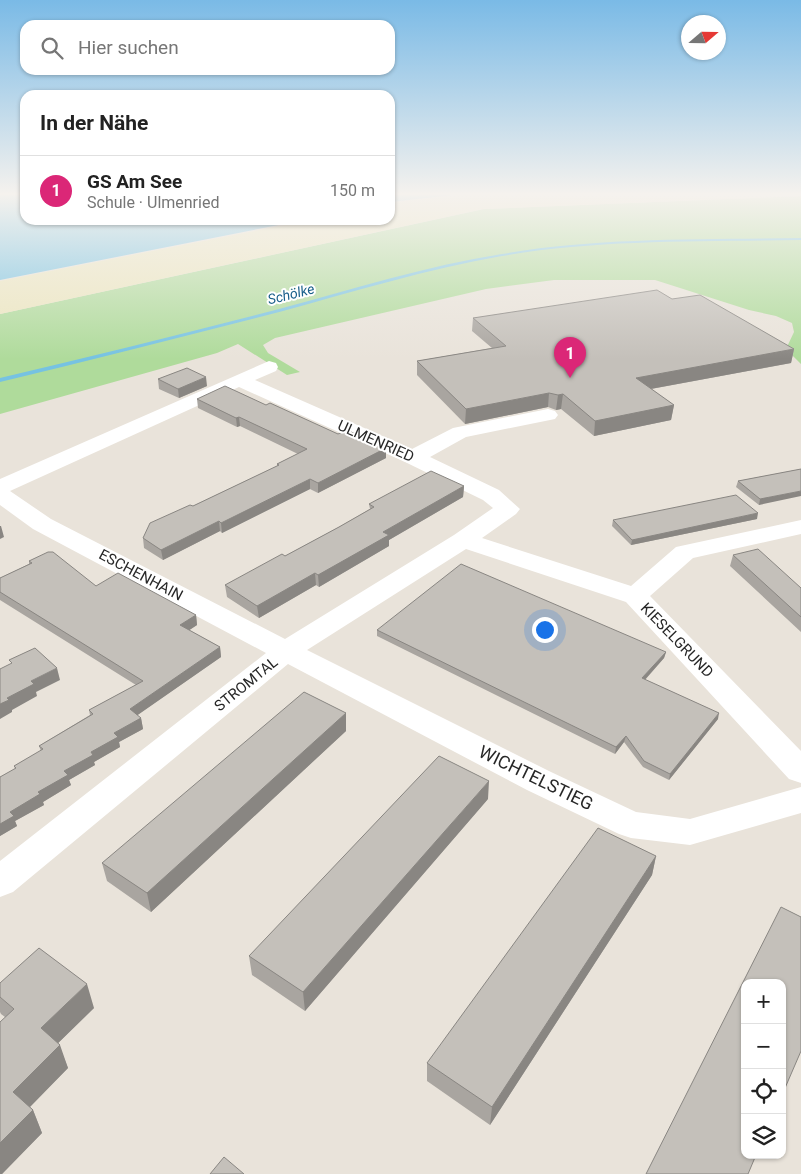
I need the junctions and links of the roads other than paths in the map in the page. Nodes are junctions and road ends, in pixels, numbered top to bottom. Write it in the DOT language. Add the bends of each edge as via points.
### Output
graph roads {
  1 [pos="269,367"];
  2 [pos="239,380"];
  3 [pos="548,415"];
  4 [pos="413,457"];
  5 [pos="0,487"];
  6 [pos="0,494"];
  7 [pos="508,509"];
  8 [pos="801,527"];
  9 [pos="463,540"];
  10 [pos="635,596"];
  11 [pos="286,651"];
  12 [pos="801,771"];
  13 [pos="801,800"];
  14 [pos="0,882"];
  1 -- 2 [label="street"];
  2 -- 4 [label="street, ULMENRIED"];
  2 -- 5 [label="street"];
  3 -- 4 [label="street" via="460,432"];
  4 -- 7 [label="street, ULMENRIED" via="491,495"];
  6 -- 11 [label="street, ESCHENHAIN" via="42,524"];
  7 -- 9 [label="street, STROMTAL"];
  8 -- 10 [label="street" via="685,552"];
  9 -- 10 [label="street, KIESELGRUND"];
  9 -- 11 [label="street, STROMTAL"];
  10 -- 12 [label="street, KIESELGRUND"];
  11 -- 13 [label="street, WICHTELSTIEG" via="631,825 690,832"];
  11 -- 14 [label="street, STROMTAL"];
}
